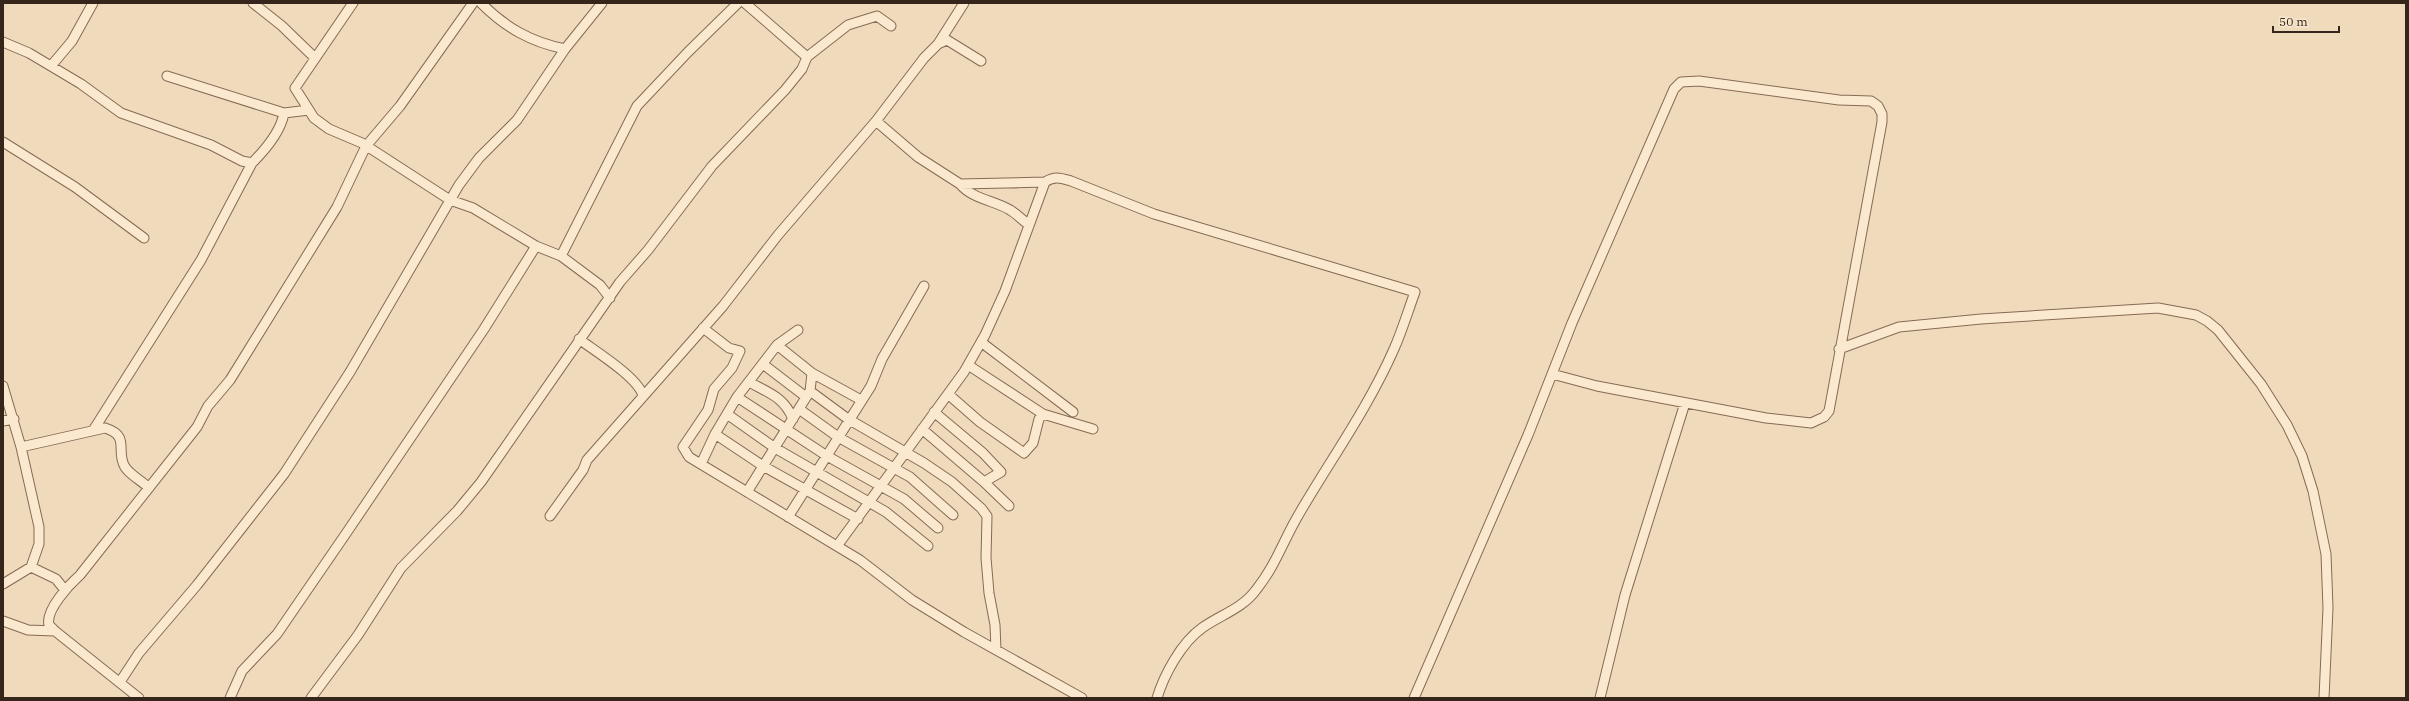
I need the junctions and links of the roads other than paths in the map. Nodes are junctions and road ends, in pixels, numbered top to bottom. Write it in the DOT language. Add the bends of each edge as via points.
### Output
graph roads {
  1 [pos="93,3"];
  2 [pos="253,3"];
  3 [pos="353,3"];
  4 [pos="473,3"];
  5 [pos="481,3"];
  6 [pos="602,3"];
  7 [pos="738,3"];
  8 [pos="745,3"];
  9 [pos="964,3"];
  10 [pos="891,26"];
  11 [pos="3,42"];
  12 [pos="938,44"];
  13 [pos="565,49"];
  14 [pos="807,57"];
  15 [pos="315,58"];
  16 [pos="981,61"];
  17 [pos="51,66"];
  18 [pos="167,76"];
  19 [pos="309,110"];
  20 [pos="284,113"];
  21 [pos="876,121"];
  22 [pos="3,142"];
  23 [pos="366,146"];
  24 [pos="252,163"];
  25 [pos="1045,182"];
  26 [pos="960,184"];
  27 [pos="450,200"];
  28 [pos="1028,224"];
  29 [pos="144,238"];
  30 [pos="536,246"];
  31 [pos="560,256"];
  32 [pos="924,286"];
  33 [pos="610,298"];
  34 [pos="703,328"];
  35 [pos="798,330"];
  36 [pos="579,340"];
  37 [pos="981,342"];
  38 [pos="777,345"];
  39 [pos="1839,349"];
  40 [pos="763,364"];
  41 [pos="968,365"];
  42 [pos="812,373"];
  43 [pos="1552,374"];
  44 [pos="825,381"];
  45 [pos="749,382"];
  46 [pos="3,386"];
  47 [pos="808,394"];
  48 [pos="948,394"];
  49 [pos="643,396"];
  50 [pos="737,397"];
  51 [pos="860,400"];
  52 [pos="1685,403"];
  53 [pos="799,408"];
  54 [pos="934,412"];
  55 [pos="1073,412"];
  56 [pos="728,414"];
  57 [pos="1043,414"];
  58 [pos="14,419"];
  59 [pos="848,419"];
  60 [pos="793,420"];
  61 [pos="3,421"];
  62 [pos="922,428"];
  63 [pos="94,429"];
  64 [pos="787,429"];
  65 [pos="1093,429"];
  66 [pos="715,434"];
  67 [pos="838,437"];
  68 [pos="21,447"];
  69 [pos="775,448"];
  70 [pos="904,452"];
  71 [pos="826,456"];
  72 [pos="701,464"];
  73 [pos="763,466"];
  74 [pos="894,467"];
  75 [pos="817,472"];
  76 [pos="984,482"];
  77 [pos="880,487"];
  78 [pos="149,488"];
  79 [pos="804,490"];
  80 [pos="747,492"];
  81 [pos="870,502"];
  82 [pos="1009,506"];
  83 [pos="953,515"];
  84 [pos="550,516"];
  85 [pos="788,517"];
  86 [pos="858,519"];
  87 [pos="938,528"];
  88 [pos="837,546"];
  89 [pos="928,546"];
  90 [pos="31,567"];
  91 [pos="3,584"];
  92 [pos="64,589"];
  93 [pos="3,621"];
  94 [pos="55,631"];
  95 [pos="996,650"];
  96 [pos="120,682"];
  97 [pos="138,698"];
  98 [pos="230,698"];
  99 [pos="311,698"];
  100 [pos="1082,698"];
  101 [pos="1157,698"];
  102 [pos="1414,698"];
  103 [pos="1600,698"];
  104 [pos="2324,698"];
  1 -- 17 [label="street" via="72,41"];
  2 -- 15 [label="street" via="282,26"];
  3 -- 15 [label="street"];
  4 -- 23 [label="street" via="389,121"];
  5 -- 13 [label="street" via="522,35 541,44"];
  6 -- 13 [label="street"];
  7 -- 31 [label="street" via="638,106"];
  8 -- 14 [label="street"];
  9 -- 12 [label="street"];
  10 -- 14 [label="street" via="877,16 848,24"];
  11 -- 17 [label="street"];
  12 -- 16 [label="street" via="947,40"];
  12 -- 21 [label="street" via="924,58"];
  13 -- 27 [label="street" via="530,103 517,120 479,158"];
  14 -- 33 [label="street" via="802,70 785,90 712,166"];
  15 -- 19 [label="street" via="296,88"];
  17 -- 24 [label="street" via="121,113 211,145 242,161"];
  18 -- 20 [label="street"];
  19 -- 20 [label="street"];
  19 -- 23 [label="street" via="314,118 329,129"];
  20 -- 24 [label="street" via="282,125"];
  21 -- 26 [label="street" via="918,157"];
  21 -- 34 [label="street" via="778,235"];
  22 -- 29 [label="street" via="75,187"];
  23 -- 27 [label="street"];
  23 -- 78 [label="street" via="337,207 248,352 230,380 208,406 197,427"];
  24 -- 63 [label="street" via="201,260"];
  25 -- 26 [label="street"];
  25 -- 28 [label="street"];
  25 -- 101 [label="street" via="1059,177 1154,214 1414,292 1395,349 1336,457 1299,514 1272,570 1254,594 1234,610 1201,629 1167,672"];
  26 -- 28 [label="street" via="988,203 1010,210"];
  27 -- 30 [label="street" via="473,208"];
  27 -- 96 [label="street" via="354,365 284,474 197,585 139,653"];
  28 -- 37 [label="street" via="1005,291"];
  30 -- 31 [label="street"];
  30 -- 98 [label="street" via="484,329 277,634 242,671"];
  31 -- 33 [label="street" via="600,285"];
  32 -- 51 [label="street"];
  33 -- 36 [label="street"];
  34 -- 49 [label="street"];
  34 -- 72 [label="street" via="729,348 740,351 732,368 714,389 708,410 683,448 689,457"];
  35 -- 38 [label="street"];
  36 -- 49 [label="street" via="632,380 642,391"];
  36 -- 99 [label="street" via="481,482 457,511 400,568 358,635"];
  37 -- 41 [label="street"];
  37 -- 55 [label="street"];
  38 -- 40 [label="street"];
  38 -- 42 [label="street"];
  39 -- 43 [label="street" via="1882,122 1878,106 1871,101 1839,100 1689,80 1674,88"];
  39 -- 52 [label="street" via="1829,411 1824,417 1810,423 1766,418"];
  39 -- 104 [label="street" via="1900,327 1981,319 2158,308 2196,315 2207,321 2223,335 2261,384 2302,456 2313,491 2326,554 2328,608"];
  40 -- 45 [label="street"];
  40 -- 47 [label="street"];
  41 -- 48 [label="street"];
  41 -- 57 [label="street"];
  42 -- 44 [label="street"];
  42 -- 47 [label="street"];
  43 -- 52 [label="street" via="1597,386"];
  43 -- 102 [label="street"];
  44 -- 47 [label="street"];
  44 -- 51 [label="street"];
  45 -- 50 [label="street"];
  45 -- 60 [label="street" via="786,404"];
  46 -- 58 [label="street"];
  47 -- 53 [label="street"];
  47 -- 59 [label="street"];
  48 -- 54 [label="street"];
  48 -- 57 [label="street" via="980,422 1024,453 1033,443 1039,419"];
  49 -- 84 [label="street" via="588,460"];
  50 -- 56 [label="street"];
  50 -- 64 [label="street"];
  51 -- 59 [label="street"];
  52 -- 103 [label="street" via="1625,595"];
  53 -- 60 [label="street"];
  53 -- 67 [label="street"];
  54 -- 62 [label="street"];
  54 -- 76 [label="street" via="1002,472"];
  56 -- 66 [label="street"];
  56 -- 69 [label="street"];
  57 -- 65 [label="street"];
  58 -- 61 [label="street"];
  58 -- 68 [label="street"];
  59 -- 67 [label="street"];
  59 -- 70 [label="street"];
  60 -- 64 [label="street"];
  62 -- 70 [label="street"];
  62 -- 76 [label="street"];
  63 -- 68 [label="street"];
  63 -- 78 [label="street" via="105,428 114,431 122,446 125,468"];
  64 -- 69 [label="street"];
  64 -- 71 [label="street"];
  66 -- 72 [label="street"];
  66 -- 73 [label="street"];
  67 -- 71 [label="street"];
  67 -- 74 [label="street"];
  68 -- 90 [label="street" via="39,528 39,544"];
  69 -- 73 [label="street"];
  69 -- 75 [label="street"];
  70 -- 74 [label="street"];
  70 -- 95 [label="street" via="912,454 952,482 987,516 988,593 995,625"];
  71 -- 75 [label="street"];
  71 -- 77 [label="street"];
  72 -- 80 [label="street"];
  73 -- 79 [label="street"];
  73 -- 80 [label="street"];
  74 -- 77 [label="street"];
  74 -- 83 [label="street" via="927,491"];
  75 -- 79 [label="street"];
  75 -- 81 [label="street"];
  76 -- 82 [label="street"];
  77 -- 81 [label="street"];
  77 -- 87 [label="street" via="904,499"];
  78 -- 92 [label="street" via="80,575"];
  79 -- 85 [label="street"];
  79 -- 86 [label="street"];
  80 -- 85 [label="street"];
  81 -- 86 [label="street"];
  81 -- 89 [label="street"];
  85 -- 88 [label="street"];
  86 -- 88 [label="street"];
  88 -- 95 [label="street" via="883,576 912,600"];
  90 -- 91 [label="street"];
  90 -- 92 [label="street" via="56,579"];
  92 -- 94 [label="street" via="48,622"];
  93 -- 94 [label="street" via="28,630"];
  94 -- 96 [label="street"];
  95 -- 100 [label="street"];
  96 -- 97 [label="street"];
}
